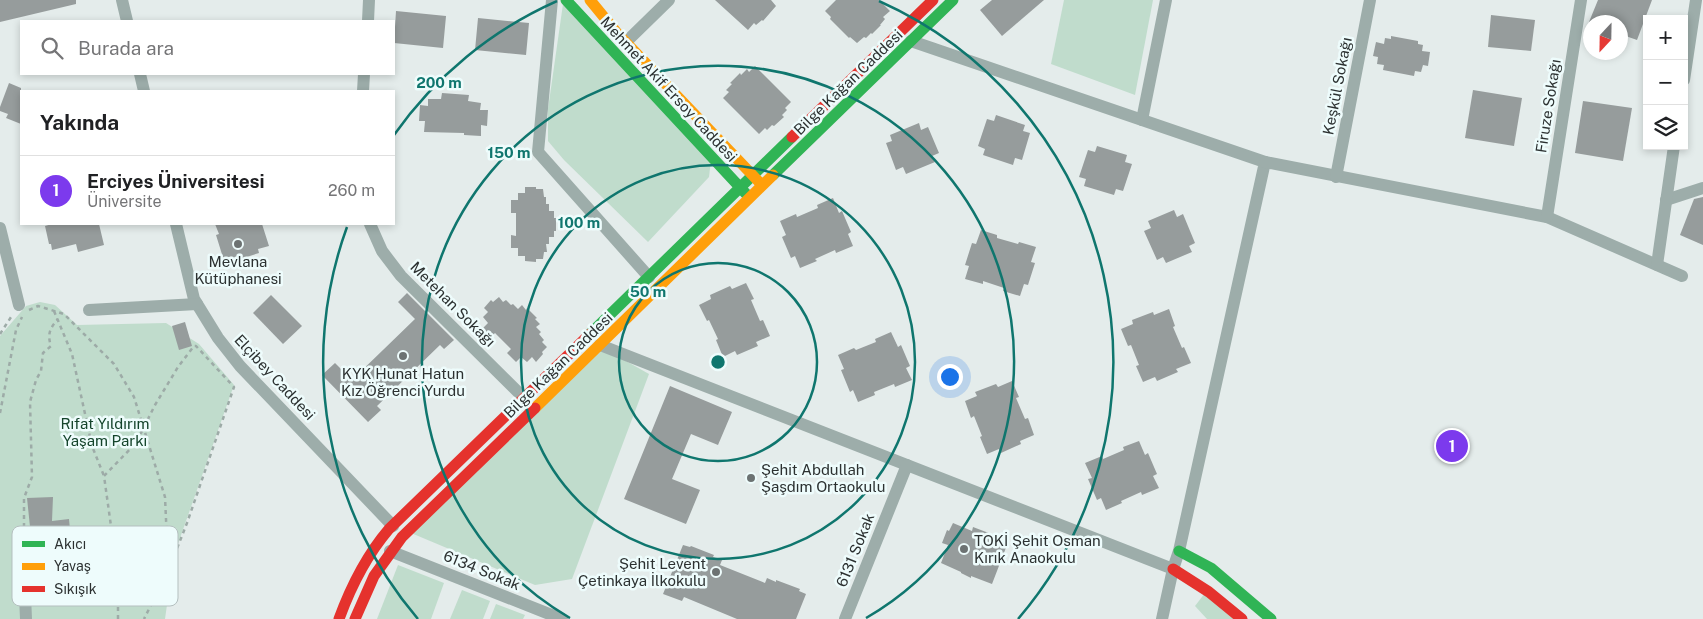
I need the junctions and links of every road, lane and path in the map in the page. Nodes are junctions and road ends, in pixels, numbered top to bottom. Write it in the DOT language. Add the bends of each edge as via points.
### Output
graph roads {
  1 [pos="122,0"];
  2 [pos="369,0"];
  3 [pos="552,0"];
  4 [pos="566,0"];
  5 [pos="590,0"];
  6 [pos="669,0"];
  7 [pos="933,0"];
  8 [pos="953,0"];
  9 [pos="1166,0"];
  10 [pos="1370,0"];
  11 [pos="1581,0"];
  12 [pos="1696,0"];
  13 [pos="127,20"];
  14 [pos="368,20"];
  15 [pos="911,41"];
  16 [pos="626,42"];
  17 [pos="1687,60"];
  18 [pos="140,75"];
  19 [pos="364,75"];
  20 [pos="144,90"];
  21 [pos="363,90"];
  22 [pos="1142,120"];
  23 [pos="1673,150"];
  24 [pos="1265,162"];
  25 [pos="752,175"];
  26 [pos="1336,177"];
  27 [pos="763,185"];
  28 [pos="740,187"];
  29 [pos="1703,188"];
  30 [pos="750,198"];
  31 [pos="1666,200"];
  32 [pos="1547,217"];
  33 [pos="176,225"];
  34 [pos="370,225"];
  35 [pos="0,228"];
  36 [pos="1657,265"];
  37 [pos="1682,276"];
  38 [pos="649,277"];
  39 [pos="197,304"];
  40 [pos="19,305"];
  41 [pos="89,310"];
  42 [pos="54,311"];
  43 [pos="58,319"];
  44 [pos="0,334"];
  45 [pos="600,344"];
  46 [pos="524,398"];
  47 [pos="0,412"];
  48 [pos="144,428"];
  49 [pos="907,465"];
  50 [pos="104,476"];
  51 [pos="23,526"];
  52 [pos="111,526"];
  53 [pos="166,526"];
  54 [pos="393,526"];
  55 [pos="178,544"];
  56 [pos="390,550"];
  57 [pos="1179,551"];
  58 [pos="1173,570"];
  59 [pos="25,606"];
  60 [pos="118,606"];
  61 [pos="150,606"];
  62 [pos="26,619"];
  63 [pos="118,619"];
  64 [pos="144,619"];
  65 [pos="339,619"];
  66 [pos="354,619"];
  67 [pos="562,619"];
  68 [pos="845,619"];
  69 [pos="1162,619"];
  70 [pos="1242,619"];
  71 [pos="1272,619"];
  1 -- 13 [label="street"];
  2 -- 14 [label="street"];
  3 -- 38 [label="street" via="538,152"];
  4 -- 28 [label="street, Mehmet Akif Ersoy Caddesi"];
  5 -- 16 [label="street, Mehmet Akif Ersoy Caddesi"];
  6 -- 16 [label="street"];
  7 -- 25 [label="street, Bilge Kağan Caddesi"];
  8 -- 15 [label="street, Bilge Kağan Caddesi"];
  9 -- 22 [label="street"];
  10 -- 26 [label="street, Keşkül Sokağı"];
  11 -- 32 [label="street, Firuze Sokağı"];
  12 -- 17 [label="street"];
  15 -- 22 [label="street"];
  15 -- 27 [label="street, Bilge Kağan Caddesi"];
  16 -- 25 [label="street, Mehmet Akif Ersoy Caddesi"];
  18 -- 20 [label="street"];
  19 -- 21 [label="street"];
  22 -- 24 [label="street"];
  23 -- 31 [label="street"];
  24 -- 26 [label="street"];
  24 -- 57 [label="street"];
  25 -- 27 [label="street, Mehmet Akif Ersoy Caddesi"];
  25 -- 28 [label="street, Bilge Kağan Caddesi"];
  26 -- 32 [label="street"];
  27 -- 30 [label="street, Bilge Kağan Caddesi"];
  28 -- 30 [label="street, Mehmet Akif Ersoy Caddesi"];
  28 -- 38 [label="street, Bilge Kağan Caddesi"];
  29 -- 31 [label="street"];
  30 -- 45 [label="street, Bilge Kağan Caddesi"];
  31 -- 36 [label="street"];
  32 -- 36 [label="street"];
  33 -- 39 [label="street, Elçibey Caddesi"];
  34 -- 46 [label="street, Metehan Sokağı" via="382,251 401,276"];
  35 -- 40 [label="street"];
  36 -- 37 [label="street"];
  38 -- 46 [label="street, Bilge Kağan Caddesi"];
  39 -- 41 [label="street"];
  39 -- 54 [label="street, Elçibey Caddesi" via="240,366"];
  40 -- 44 [label="path"];
  42 -- 43 [label="path"];
  42 -- 47 [label="path" via="38,306 23,313 16,330"];
  42 -- 48 [label="path" via="64,314 114,364 134,397"];
  43 -- 50 [label="path" via="72,354 92,446"];
  43 -- 51 [label="path" via="50,328 51,346 44,353 30,402 32,477 24,498"];
  45 -- 49 [label="street"];
  45 -- 56 [label="street, Bilge Kağan Caddesi"];
  46 -- 54 [label="street, Bilge Kağan Caddesi"];
  48 -- 50 [label="path" via="136,443"];
  48 -- 53 [label="path" via="165,497"];
  48 -- 55 [label="path" via="178,367 194,346 234,387"];
  49 -- 58 [label="street"];
  49 -- 68 [label="street, 6131 Sokak"];
  50 -- 52 [label="path"];
  54 -- 65 [label="street, Bilge Kağan Caddesi" via="364,562"];
  56 -- 66 [label="street, Bilge Kağan Caddesi" via="371,579"];
  56 -- 67 [label="street, 6134 Sokak"];
  57 -- 58 [label="street"];
  57 -- 71 [label="street" via="1211,568"];
  58 -- 69 [label="street"];
  58 -- 70 [label="street" via="1208,590"];
  59 -- 62 [label="street"];
  60 -- 63 [label="path"];
  61 -- 64 [label="path"];
}
